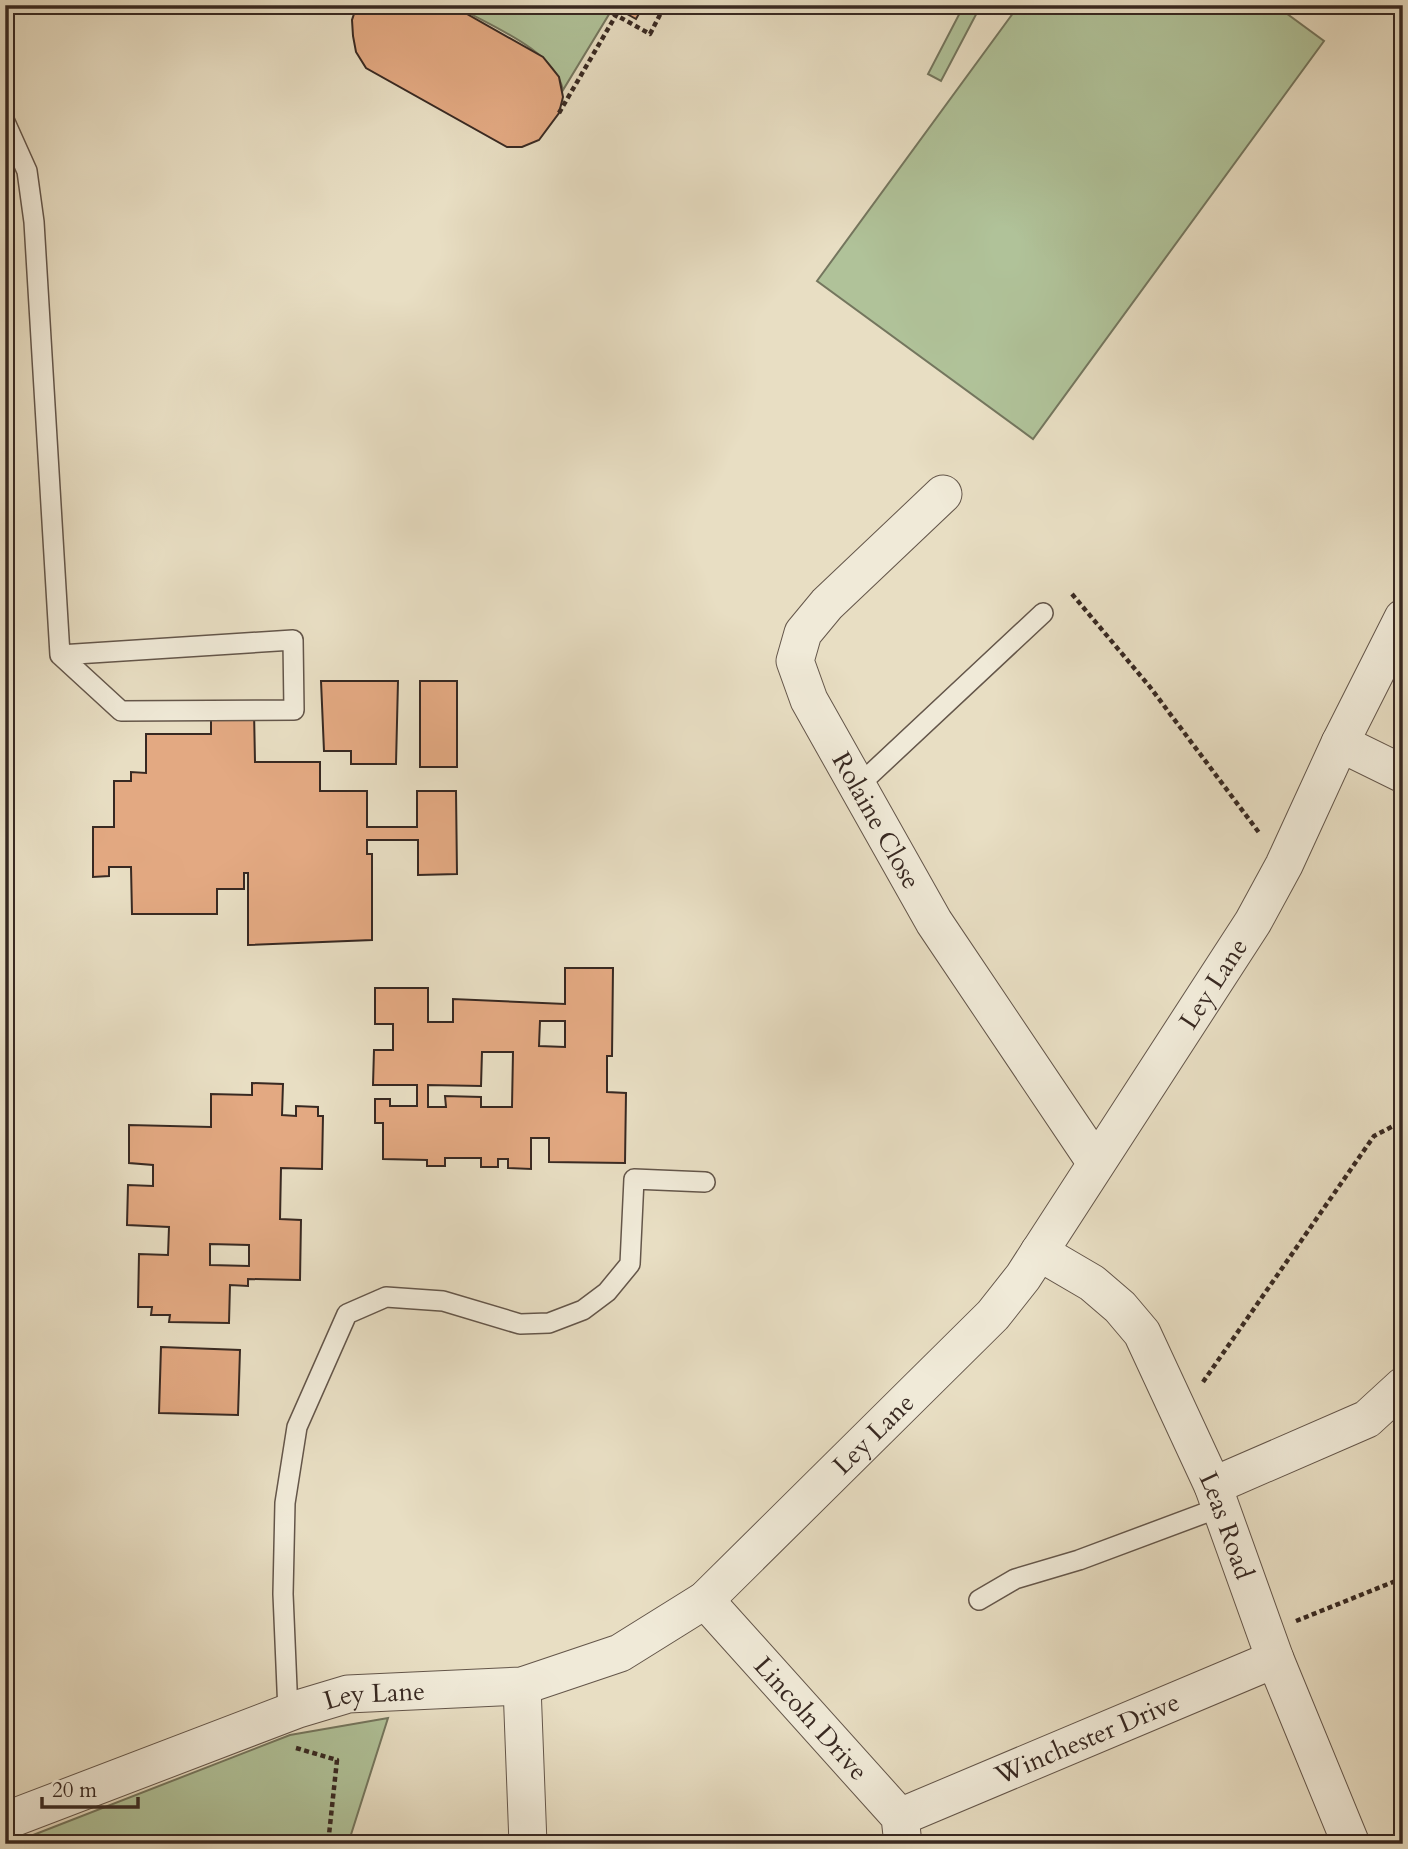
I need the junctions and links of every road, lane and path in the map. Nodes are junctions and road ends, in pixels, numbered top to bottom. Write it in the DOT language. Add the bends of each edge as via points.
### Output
graph roads {
  1 [pos="598,5"];
  2 [pos="665,5"];
  3 [pos="619,10"];
  4 [pos="615,16"];
  5 [pos="559,113"];
  6 [pos="5,122"];
  7 [pos="943,494"];
  8 [pos="1072,594"];
  9 [pos="1043,613"];
  10 [pos="1403,618"];
  11 [pos="60,655"];
  12 [pos="1339,743"];
  13 [pos="1403,774"];
  14 [pos="859,785"];
  15 [pos="1284,865"];
  16 [pos="1403,1121"];
  17 [pos="1096,1163"];
  18 [pos="705,1182"];
  19 [pos="1039,1252"];
  20 [pos="1403,1386"];
  21 [pos="1181,1416"];
  22 [pos="1217,1496"];
  23 [pos="1403,1578"];
  24 [pos="705,1600"];
  25 [pos="979,1600"];
  26 [pos="1271,1646"];
  27 [pos="522,1686"];
  28 [pos="290,1730"];
  29 [pos="8,1813"];
  30 [pos="902,1830"];
  31 [pos="328,1844"];
  32 [pos="528,1844"];
  33 [pos="1351,1844"];
  1 -- 4 [label="path"];
  2 -- 4 [label="path" via="650,34"];
  3 -- 4 [label="path"];
  4 -- 5 [label="path"];
  6 -- 11 [label="lane" via="27,171 34,222"];
  7 -- 14 [label="street, Rolaine Close" via="827,604 803,633 795,662 809,700"];
  8 -- 15 [label="path" via="1150,687"];
  9 -- 14 [label="lane"];
  10 -- 12 [label="street, Ley Lane"];
  11 -- 11 [label="lane" via="293,640 294,710 121,711"];
  12 -- 13 [label="street"];
  12 -- 15 [label="street, Ley Lane"];
  14 -- 17 [label="street, Rolaine Close" via="934,922"];
  15 -- 17 [label="street, Ley Lane"];
  16 -- 21 [label="path" via="1374,1136"];
  17 -- 19 [label="street, Ley Lane"];
  18 -- 28 [label="lane" via="634,1179 631,1264 607,1292 583,1310 549,1323 520,1324 443,1301 386,1297 347,1314 298,1427 285,1503 283,1594"];
  19 -- 21 [label="street, Leas Road" via="1092,1283 1120,1307 1142,1333"];
  19 -- 24 [label="street, Ley Lane" via="993,1315"];
  20 -- 22 [label="street" via="1367,1419"];
  21 -- 22 [label="street, Leas Road"];
  22 -- 25 [label="lane" via="1079,1560 1015,1579"];
  22 -- 26 [label="street, Leas Road"];
  23 -- 26 [label="path"];
  24 -- 27 [label="street, Ley Lane" via="620,1653"];
  24 -- 30 [label="street, Lincoln Drive"];
  26 -- 30 [label="street, Winchester Drive"];
  26 -- 33 [label="street, Leas Road"];
  27 -- 28 [label="street, Ley Lane" via="348,1693"];
  27 -- 32 [label="street"];
  28 -- 29 [label="street, Ley Lane"];
  28 -- 31 [label="path" via="337,1760"];
}
